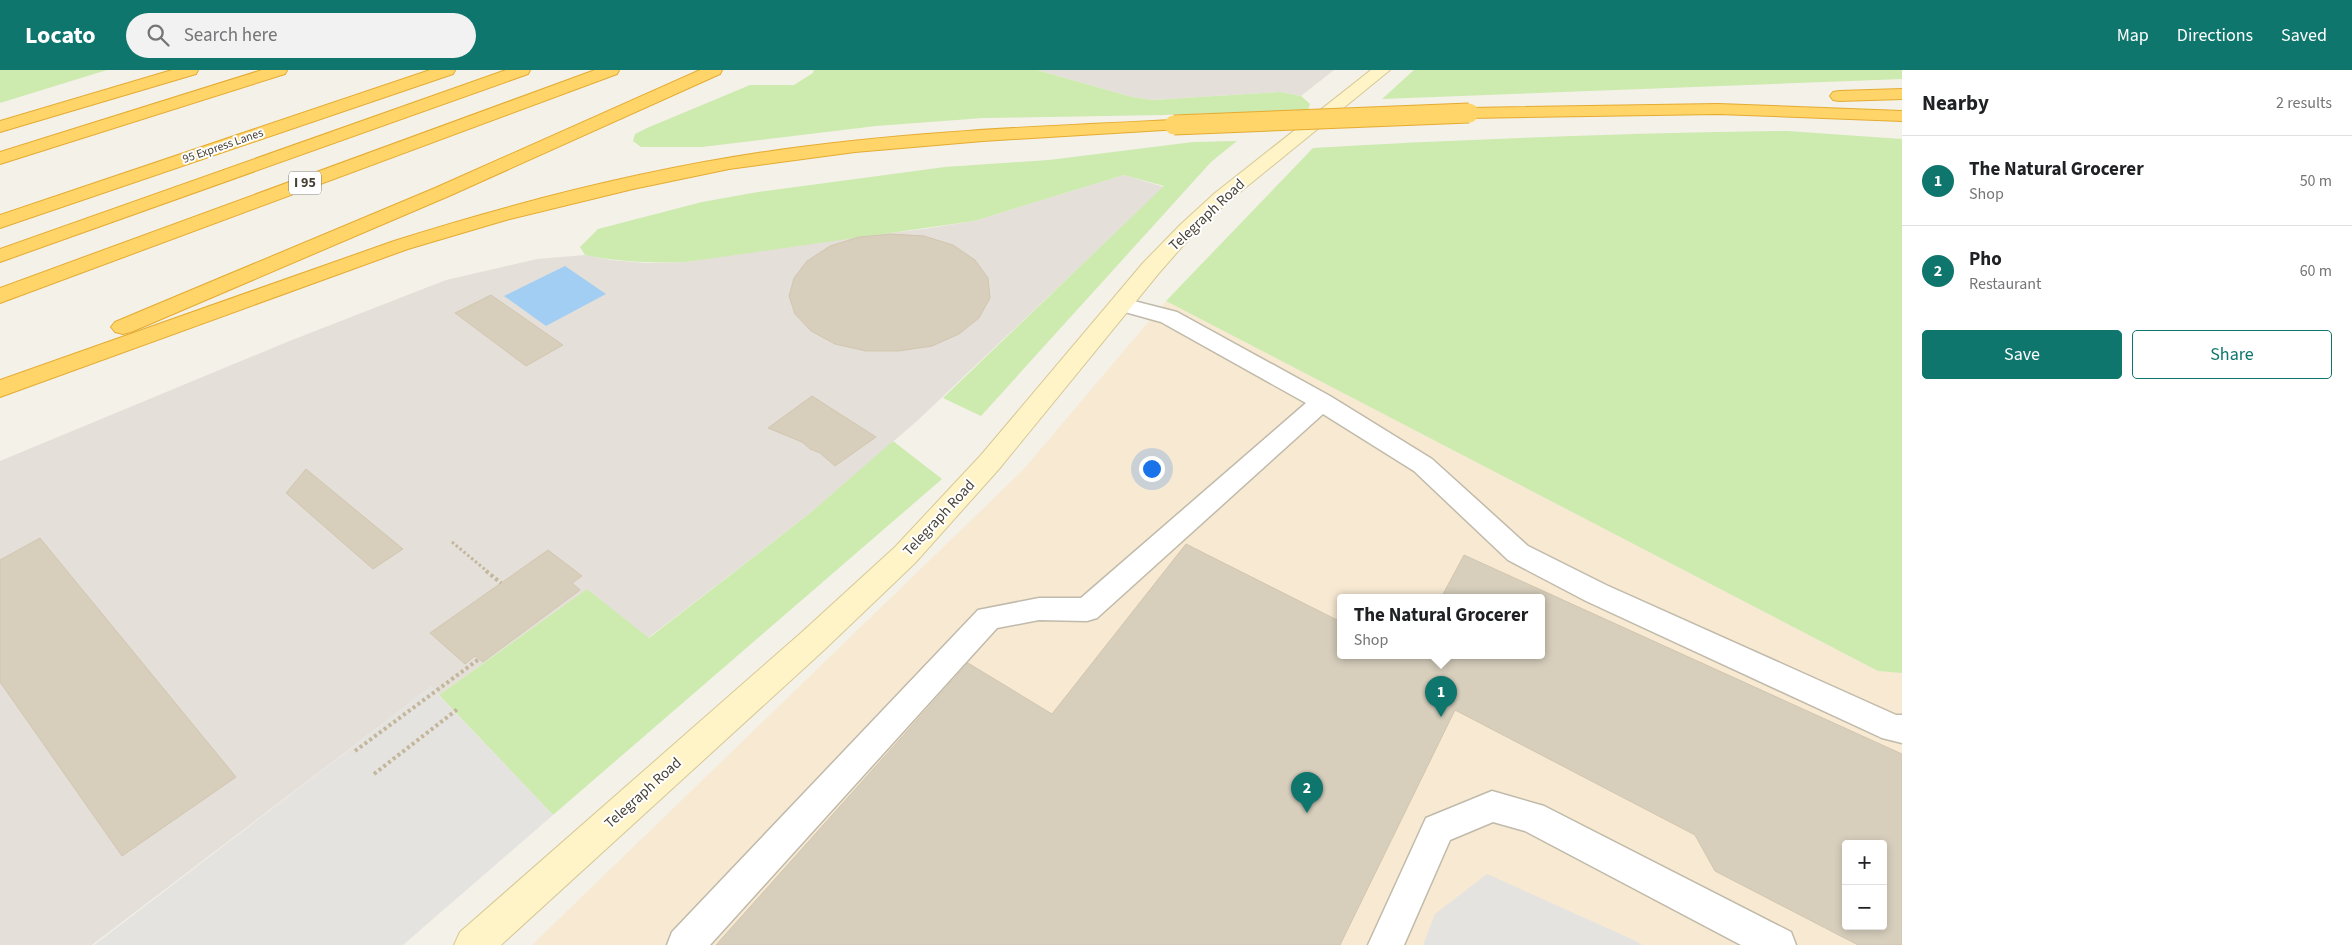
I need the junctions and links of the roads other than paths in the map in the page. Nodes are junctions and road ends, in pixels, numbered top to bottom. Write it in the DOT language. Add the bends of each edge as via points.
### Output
graph roads {
  1 [pos="140,70"];
  2 [pos="190,70"];
  3 [pos="279,70"];
  4 [pos="447,70"];
  5 [pos="522,70"];
  6 [pos="611,70"];
  7 [pos="714,70"];
  8 [pos="1382,70"];
  9 [pos="1902,94"];
  10 [pos="1643,109"];
  11 [pos="1902,116"];
  12 [pos="0,120"];
  13 [pos="0,128"];
  14 [pos="0,158"];
  15 [pos="0,222"];
  16 [pos="0,256"];
  17 [pos="0,296"];
  18 [pos="1122,304"];
  19 [pos="0,379"];
  20 [pos="0,389"];
  21 [pos="1322,402"];
  22 [pos="1902,729"];
  23 [pos="473,945"];
  24 [pos="685,945"];
  25 [pos="1386,945"];
  26 [pos="1778,945"];
  1 -- 12 [label="highway"];
  2 -- 13 [label="highway"];
  3 -- 14 [label="highway"];
  4 -- 15 [label="highway, 95 Express Lanes"];
  5 -- 16 [label="highway"];
  6 -- 17 [label="highway, I 95"];
  7 -- 19 [label="highway" via="442,192"];
  8 -- 18 [label="street, Telegraph Road" via="1222,197 1187,229"];
  9 -- 10 [label="highway" via="1730,101"];
  10 -- 11 [label="highway" via="1782,110"];
  10 -- 20 [label="highway, bridge" via="1469,113 941,137 758,158 650,179 404,244"];
  18 -- 21 [label="lane" via="1169,317"];
  18 -- 23 [label="street, Telegraph Road" via="990,462 905,555"];
  21 -- 22 [label="lane" via="1422,465 1518,553 1596,593 1893,728"];
  21 -- 24 [label="lane" via="1087,610 1039,609 988,618"];
  25 -- 26 [label="lane" via="1438,829 1492,806 1532,816"];
}
